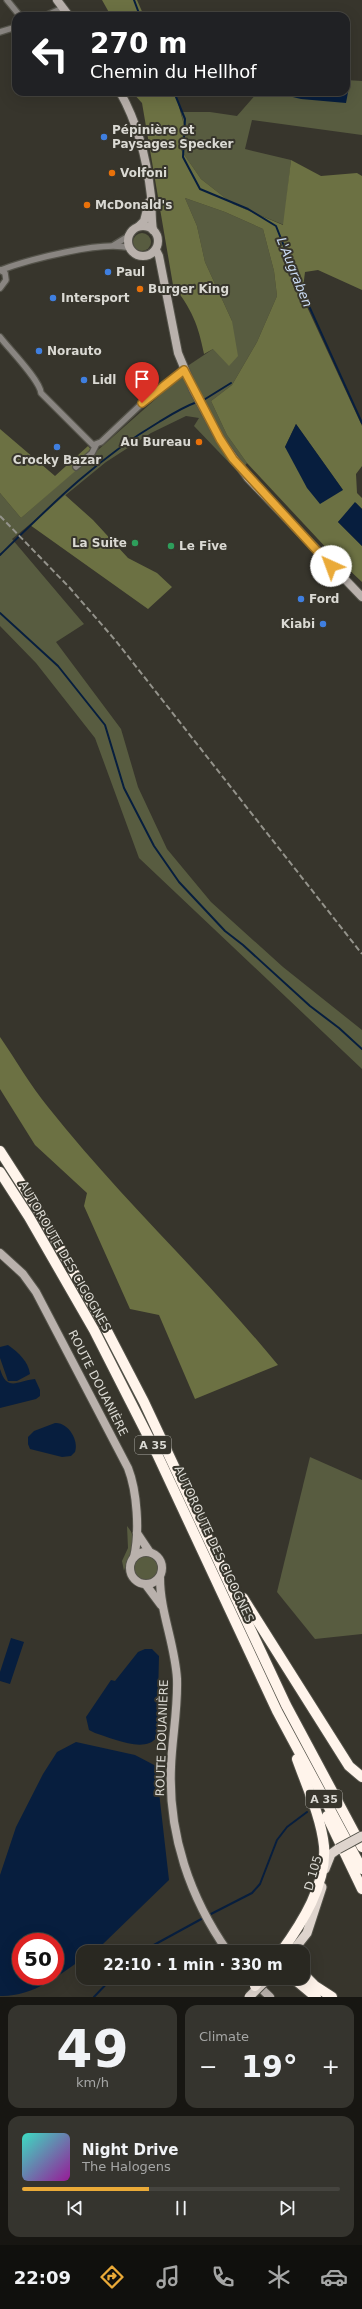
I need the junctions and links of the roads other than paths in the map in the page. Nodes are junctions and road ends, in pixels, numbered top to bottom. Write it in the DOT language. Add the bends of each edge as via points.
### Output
graph roads {
  1 [pos="7,0"];
  2 [pos="57,0"];
  3 [pos="63,8"];
  4 [pos="17,12"];
  5 [pos="54,12"];
  6 [pos="66,12"];
  7 [pos="12,28"];
  8 [pos="0,32"];
  9 [pos="122,96"];
  10 [pos="151,196"];
  11 [pos="139,226"];
  12 [pos="153,230"];
  13 [pos="127,237"];
  14 [pos="114,245"];
  15 [pos="129,248"];
  16 [pos="156,250"];
  17 [pos="145,256"];
  18 [pos="20,263"];
  19 [pos="1,270"];
  20 [pos="162,270"];
  21 [pos="6,276"];
  22 [pos="0,288"];
  23 [pos="0,337"];
  24 [pos="184,370"];
  25 [pos="96,445"];
  26 [pos="76,467"];
  27 [pos="362,597"];
  28 [pos="0,1151"];
  29 [pos="0,1172"];
  30 [pos="2,1256"];
  31 [pos="137,1533"];
  32 [pos="149,1551"];
  33 [pos="134,1557"];
  34 [pos="225,1571"];
  35 [pos="160,1578"];
  36 [pos="146,1585"];
  37 [pos="164,1609"];
  38 [pos="286,1729"];
  39 [pos="362,1778"];
  40 [pos="362,1836"];
  41 [pos="362,1847"];
  42 [pos="362,1868"];
  43 [pos="362,1889"];
  44 [pos="224,1945"];
  45 [pos="286,1945"];
  46 [pos="298,1945"];
  47 [pos="310,1982"];
  48 [pos="258,1985"];
  49 [pos="265,1985"];
  50 [pos="301,1985"];
  51 [pos="249,1995"];
  52 [pos="270,1997"];
  53 [pos="316,1997"];
  54 [pos="332,1997"];
  1 -- 4 [label="street"];
  2 -- 3 [label="main road"];
  3 -- 5 [label="street"];
  3 -- 6 [label="main road"];
  7 -- 8 [label="street"];
  9 -- 10 [label="main road" via="138,136"];
  10 -- 11 [label="main road" via="144,221"];
  10 -- 12 [label="main road"];
  11 -- 12 [label="main road"];
  11 -- 13 [label="main road" via="133,228"];
  12 -- 16 [label="main road" via="158,237"];
  13 -- 14 [label="street"];
  13 -- 15 [label="main road"];
  14 -- 15 [label="street"];
  14 -- 18 [label="street"];
  15 -- 17 [label="main road" via="136,255"];
  16 -- 17 [label="main road" via="152,255"];
  16 -- 20 [label="main road"];
  17 -- 20 [label="main road"];
  18 -- 19 [label="street"];
  18 -- 21 [label="street"];
  19 -- 21 [label="street"];
  20 -- 24 [label="main road" via="178,353"];
  21 -- 22 [label="street" via="5,283"];
  23 -- 25 [label="street" via="41,393 90,444"];
  24 -- 25 [label="street" via="153,393"];
  24 -- 27 [label="main road" via="220,439 248,478"];
  25 -- 26 [label="street" via="92,453"];
  28 -- 34 [label="highway, AUTOROUTE DES CIGOGNES / A 35" via="38,1210 104,1325"];
  29 -- 38 [label="highway, AUTOROUTE DES CIGOGNES / A 35" via="94,1330 157,1454"];
  30 -- 31 [label="main road, ROUTE DOUANIÈRE" via="23,1274 36,1292 124,1461 133,1485"];
  31 -- 32 [label="main road, ROUTE DOUANIÈRE"];
  31 -- 33 [label="main road, ROUTE DOUANIÈRE"];
  32 -- 33 [label="main road"];
  32 -- 35 [label="main road" via="160,1560"];
  33 -- 36 [label="main road" via="130,1564 130,1574 137,1582"];
  34 -- 39 [label="highway" via="349,1766"];
  34 -- 41 [label="highway, AUTOROUTE DES CIGOGNES / A 35" via="286,1705"];
  35 -- 36 [label="main road"];
  35 -- 37 [label="main road, ROUTE DOUANIÈRE"];
  36 -- 37 [label="main road, ROUTE DOUANIÈRE"];
  37 -- 44 [label="main road, ROUTE DOUANIÈRE" via="172,1641 177,1680 171,1766 175,1827 191,1886 205,1916"];
  38 -- 42 [label="highway, AUTOROUTE DES CIGOGNES / A 35"];
  38 -- 43 [label="highway"];
  38 -- 45 [label="highway" via="317,1816 324,1847 321,1874 313,1898"];
  40 -- 46 [label="main road, D 105, bridge" via="331,1854 307,1933"];
  47 -- 54 [label="highway"];
  48 -- 51 [label="highway, bridge"];
  49 -- 52 [label="main road"];
  50 -- 53 [label="highway"];
}
